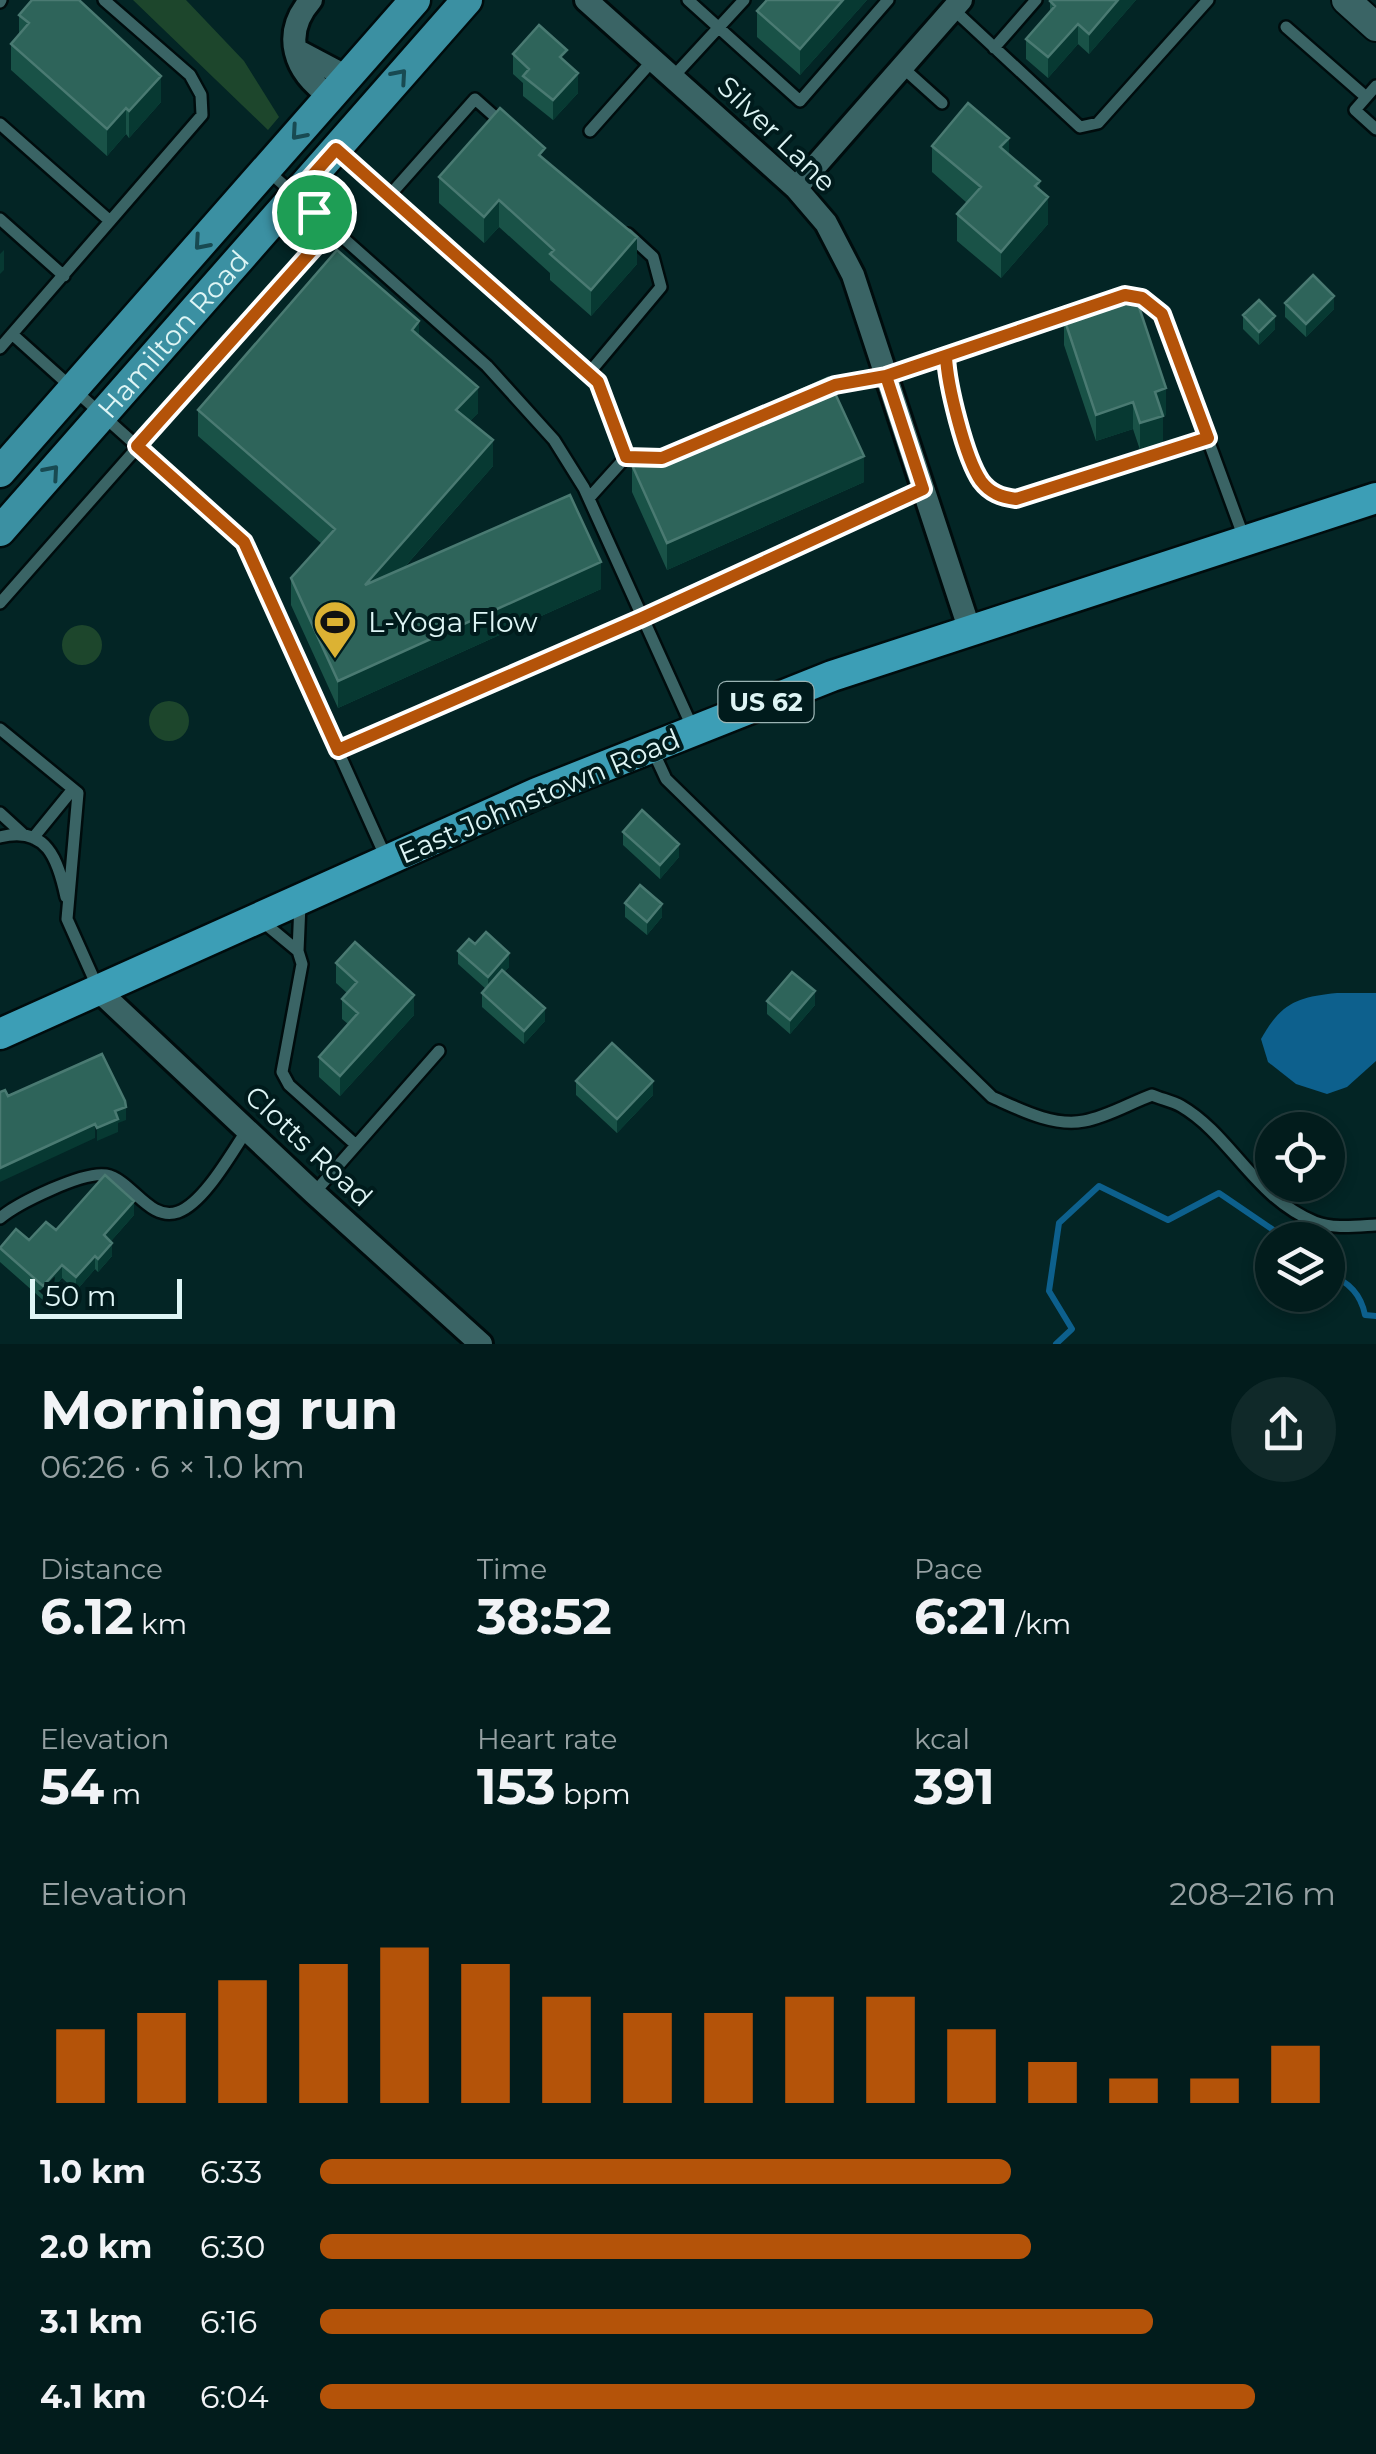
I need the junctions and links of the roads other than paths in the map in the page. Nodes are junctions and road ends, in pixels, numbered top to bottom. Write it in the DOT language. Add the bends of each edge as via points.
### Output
graph roads {
  1 [pos="104,0"];
  2 [pos="310,0"];
  3 [pos="415,0"];
  4 [pos="467,0"];
  5 [pos="586,0"];
  6 [pos="688,0"];
  7 [pos="744,0"];
  8 [pos="888,0"];
  9 [pos="1036,0"];
  10 [pos="1208,0"];
  11 [pos="1346,0"];
  12 [pos="957,4"];
  13 [pos="1376,27"];
  14 [pos="719,28"];
  15 [pos="1286,28"];
  16 [pos="994,48"];
  17 [pos="653,60"];
  18 [pos="902,67"];
  19 [pos="673,78"];
  20 [pos="1376,86"];
  21 [pos="338,87"];
  22 [pos="1366,97"];
  23 [pos="942,103"];
  24 [pos="0,124"];
  25 [pos="1376,129"];
  26 [pos="510,130"];
  27 [pos="590,131"];
  28 [pos="336,149"];
  29 [pos="266,169"];
  30 [pos="796,188"];
  31 [pos="295,195"];
  32 [pos="388,196"];
  33 [pos="0,220"];
  34 [pos="110,222"];
  35 [pos="332,228"];
  36 [pos="624,232"];
  37 [pos="64,276"];
  38 [pos="12,334"];
  39 [pos="0,348"];
  40 [pos="946,356"];
  41 [pos="589,373"];
  42 [pos="886,376"];
  43 [pos="74,388"];
  44 [pos="800,400"];
  45 [pos="104,414"];
  46 [pos="1208,438"];
  47 [pos="137,446"];
  48 [pos="679,451"];
  49 [pos="626,457"];
  50 [pos="0,472"];
  51 [pos="923,489"];
  52 [pos="588,498"];
  53 [pos="1376,498"];
  54 [pos="0,531"];
  55 [pos="1246,541"];
  56 [pos="0,603"];
  57 [pos="642,618"];
  58 [pos="970,632"];
  59 [pos="0,728"];
  60 [pos="694,731"];
  61 [pos="652,748"];
  62 [pos="338,750"];
  63 [pos="73,789"];
  64 [pos="0,814"];
  65 [pos="28,836"];
  66 [pos="0,837"];
  67 [pos="387,860"];
  68 [pos="300,898"];
  69 [pos="68,907"];
  70 [pos="258,917"];
  71 [pos="298,951"];
  72 [pos="98,990"];
  73 [pos="0,1034"];
  74 [pos="439,1051"];
  75 [pos="247,1130"];
  76 [pos="356,1145"];
  77 [pos="314,1193"];
  78 [pos="0,1218"];
  79 [pos="1376,1225"];
  80 [pos="481,1344"];
  1 -- 34 [label="lane" via="190,75 202,115"];
  2 -- 21 [label="street" via="295,21 296,50"];
  3 -- 21 [label="main road, Hamilton Road"];
  28 -- 4 [label="main road, Hamilton Road, one-way"];
  5 -- 17 [label="street, Silver Lane"];
  6 -- 14 [label="lane"];
  7 -- 14 [label="lane"];
  8 -- 14 [label="lane" via="800,101"];
  9 -- 16 [label="lane"];
  10 -- 16 [label="lane" via="1098,124 1080,127"];
  11 -- 13 [label="street"];
  12 -- 16 [label="lane"];
  12 -- 18 [label="street"];
  14 -- 19 [label="lane"];
  15 -- 22 [label="lane"];
  17 -- 19 [label="street, Silver Lane"];
  17 -- 27 [label="lane"];
  18 -- 23 [label="lane"];
  18 -- 30 [label="street"];
  19 -- 30 [label="street, Silver Lane"];
  20 -- 22 [label="lane"];
  21 -- 29 [label="main road, Hamilton Road, one-way"];
  22 -- 25 [label="lane" via="1355,110"];
  24 -- 34 [label="lane"];
  26 -- 32 [label="lane" via="475,99"];
  28 -- 31 [label="main road, Hamilton Road"];
  28 -- 32 [label="lane"];
  29 -- 31 [label="lane"];
  29 -- 43 [label="main road, Hamilton Road, one-way"];
  30 -- 42 [label="street, Silver Lane" via="826,223 853,276"];
  31 -- 35 [label="lane"];
  31 -- 45 [label="main road, Hamilton Road"];
  32 -- 41 [label="lane"];
  33 -- 37 [label="lane"];
  34 -- 37 [label="lane"];
  35 -- 47 [label="lane"];
  35 -- 52 [label="lane" via="486,366 554,440"];
  36 -- 41 [label="lane" via="653,257 661,288"];
  37 -- 38 [label="lane"];
  38 -- 39 [label="lane"];
  38 -- 43 [label="lane"];
  40 -- 42 [label="lane"];
  40 -- 46 [label="lane" via="1125,295 1142,298 1162,314"];
  40 -- 46 [label="lane" via="947,384 979,478 1001,497 1016,499"];
  41 -- 49 [label="lane"];
  42 -- 44 [label="lane" via="835,385"];
  42 -- 51 [label="street, Silver Lane"];
  43 -- 45 [label="lane"];
  43 -- 50 [label="main road, Hamilton Road"];
  45 -- 47 [label="lane"];
  54 -- 45 [label="main road, Hamilton Road, one-way"];
  46 -- 55 [label="lane"];
  47 -- 56 [label="lane"];
  47 -- 62 [label="lane" via="244,542"];
  48 -- 49 [label="lane" via="662,458"];
  49 -- 52 [label="lane"];
  51 -- 57 [label="lane"];
  51 -- 58 [label="street, Silver Lane"];
  52 -- 57 [label="lane"];
  53 -- 55 [label="highway, East Johnstown Road / US 62"];
  55 -- 58 [label="highway, East Johnstown Road / US 62"];
  57 -- 60 [label="lane"];
  57 -- 62 [label="lane"];
  58 -- 60 [label="highway, East Johnstown Road / US 62" via="832,676"];
  59 -- 63 [label="lane"];
  60 -- 61 [label="highway, East Johnstown Road / US 62"];
  61 -- 67 [label="highway, East Johnstown Road / US 62"];
  61 -- 79 [label="lane" via="666,779 992,1097 1054,1120 1083,1122 1152,1095 1182,1106 1265,1191 1316,1222"];
  62 -- 67 [label="lane"];
  63 -- 65 [label="lane"];
  63 -- 69 [label="lane" via="78,793"];
  64 -- 65 [label="lane"];
  65 -- 66 [label="lane"];
  65 -- 69 [label="lane" via="46,844 59,865"];
  67 -- 68 [label="highway, East Johnstown Road / US 62"];
  68 -- 70 [label="highway, East Johnstown Road / US 62"];
  68 -- 71 [label="lane"];
  69 -- 72 [label="lane"];
  70 -- 71 [label="lane"];
  70 -- 72 [label="highway, East Johnstown Road / US 62"];
  71 -- 76 [label="lane" via="302,964 282,1072 289,1086"];
  72 -- 73 [label="highway, East Johnstown Road / US 62"];
  72 -- 75 [label="street, Clotts Road"];
  74 -- 76 [label="lane"];
  75 -- 77 [label="street, Clotts Road"];
  75 -- 78 [label="lane" via="194,1203 177,1212 150,1207 106,1175 64,1185"];
  76 -- 77 [label="lane"];
  77 -- 80 [label="street, Clotts Road"];
}
